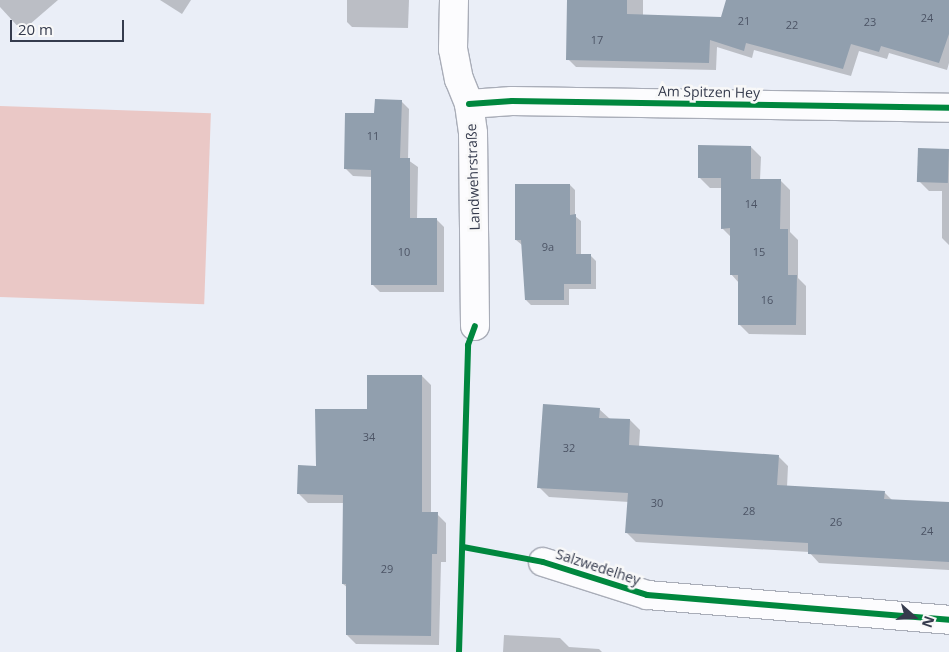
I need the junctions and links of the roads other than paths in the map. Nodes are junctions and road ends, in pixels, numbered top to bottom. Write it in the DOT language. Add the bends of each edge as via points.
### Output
graph roads {
  1 [pos="454,0"];
  2 [pos="469,104"];
  3 [pos="949,108"];
  4 [pos="475,326"];
  5 [pos="543,562"];
  6 [pos="949,620"];
  1 -- 2 [label="street, Landwehrstraße" via="454,49 459,79"];
  2 -- 3 [label="street, Am Spitzen Hey" via="503,101"];
  2 -- 4 [label="street, Landwehrstraße" via="473,133"];
  5 -- 6 [label="street, Salzwedelhey" via="647,595"];
}
